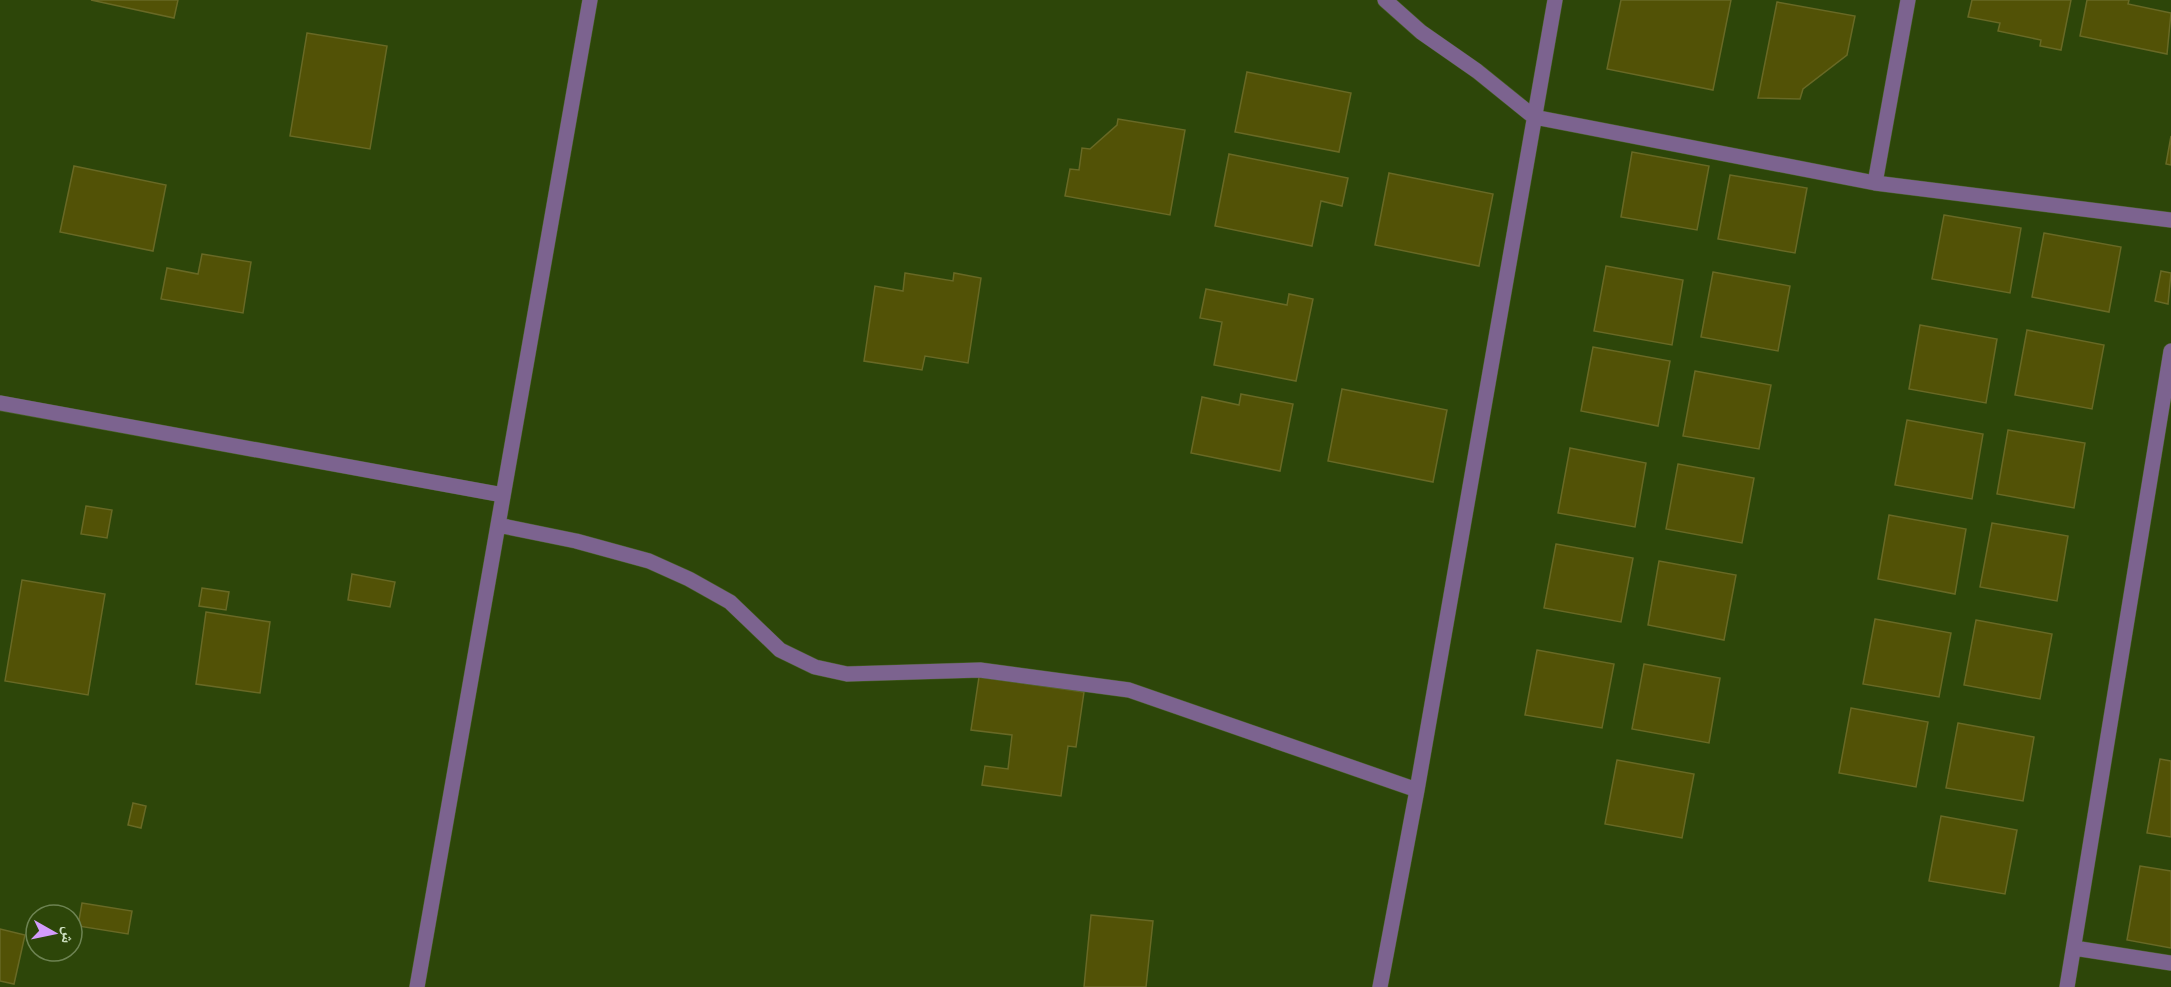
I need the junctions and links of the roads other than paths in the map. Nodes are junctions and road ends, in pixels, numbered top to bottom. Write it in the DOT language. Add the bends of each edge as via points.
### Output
graph roads {
  1 [pos="590,0"];
  2 [pos="1385,0"];
  3 [pos="1555,0"];
  4 [pos="1908,0"];
  5 [pos="1534,117"];
  6 [pos="1875,183"];
  7 [pos="2171,220"];
  8 [pos="2171,351"];
  9 [pos="0,404"];
  10 [pos="503,495"];
  11 [pos="498,525"];
  12 [pos="1417,790"];
  13 [pos="2074,948"];
  14 [pos="2171,963"];
  15 [pos="417,987"];
  16 [pos="1380,987"];
  17 [pos="2067,987"];
  1 -- 10 [label="street"];
  2 -- 5 [label="street"];
  3 -- 5 [label="street"];
  4 -- 6 [label="street"];
  5 -- 6 [label="street"];
  5 -- 12 [label="street"];
  6 -- 7 [label="street"];
  8 -- 13 [label="street"];
  9 -- 10 [label="street"];
  10 -- 11 [label="street"];
  11 -- 12 [label="street" via="576,541 659,566 729,602 780,650 815,667 847,674 980,670 1129,690"];
  11 -- 15 [label="street"];
  12 -- 16 [label="street"];
  13 -- 14 [label="street"];
  13 -- 17 [label="street"];
}
